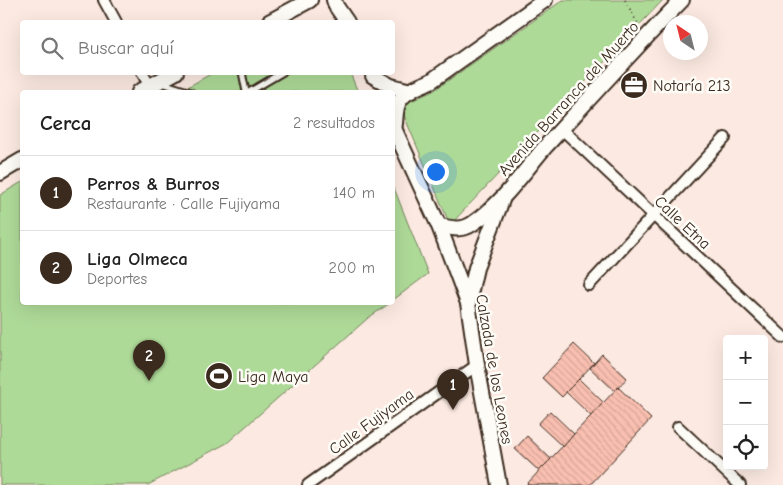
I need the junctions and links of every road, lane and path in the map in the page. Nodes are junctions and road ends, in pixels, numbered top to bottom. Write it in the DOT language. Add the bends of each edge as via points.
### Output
graph roads {
  1 [pos="104,0"];
  2 [pos="310,0"];
  3 [pos="544,0"];
  4 [pos="625,0"];
  5 [pos="682,0"];
  6 [pos="332,2"];
  7 [pos="115,20"];
  8 [pos="272,20"];
  9 [pos="343,20"];
  10 [pos="646,37"];
  11 [pos="143,75"];
  12 [pos="171,75"];
  13 [pos="243,75"];
  14 [pos="278,75"];
  15 [pos="372,75"];
  16 [pos="374,75"];
  17 [pos="149,87"];
  18 [pos="174,90"];
  19 [pos="246,90"];
  20 [pos="251,90"];
  21 [pos="379,90"];
  22 [pos="411,90"];
  23 [pos="395,120"];
  24 [pos="395,128"];
  25 [pos="562,129"];
  26 [pos="724,138"];
  27 [pos="20,161"];
  28 [pos="0,172"];
  29 [pos="502,199"];
  30 [pos="654,214"];
  31 [pos="439,226"];
  32 [pos="589,285"];
  33 [pos="468,303"];
  34 [pos="783,337"];
  35 [pos="477,365"];
  36 [pos="678,428"];
  37 [pos="308,485"];
  38 [pos="499,485"];
  39 [pos="740,485"];
  1 -- 7 [label="street"];
  2 -- 8 [label="main road"];
  3 -- 22 [label="main road" via="431,81"];
  4 -- 10 [label="path"];
  5 -- 10 [label="main road, Avenida Barranca del Muerto"];
  6 -- 9 [label="main road"];
  10 -- 25 [label="main road, Avenida Barranca del Muerto"];
  11 -- 17 [label="street"];
  12 -- 17 [label="main road"];
  13 -- 19 [label="lane"];
  14 -- 20 [label="lane"];
  15 -- 21 [label="main road"];
  16 -- 22 [label="main road" via="391,86"];
  17 -- 18 [label="lane"];
  22 -- 23 [label="main road" via="398,104"];
  24 -- 31 [label="main road, Calzada de los Leones"];
  25 -- 29 [label="main road, Avenida Barranca del Muerto"];
  25 -- 30 [label="street, Calle Etna"];
  26 -- 30 [label="street"];
  27 -- 28 [label="main road"];
  29 -- 31 [label="main road, Avenida Barranca del Muerto" via="471,225 460,229"];
  29 -- 33 [label="main road, Avenida Barranca del Muerto" via="476,268"];
  30 -- 32 [label="street"];
  30 -- 34 [label="street, Calle Etna"];
  31 -- 33 [label="main road, Calzada de los Leones"];
  33 -- 35 [label="main road, Calzada de los Leones"];
  35 -- 37 [label="street, Calle Fujiyama"];
  35 -- 38 [label="main road, Calzada de los Leones"];
  36 -- 39 [label="street"];
}
